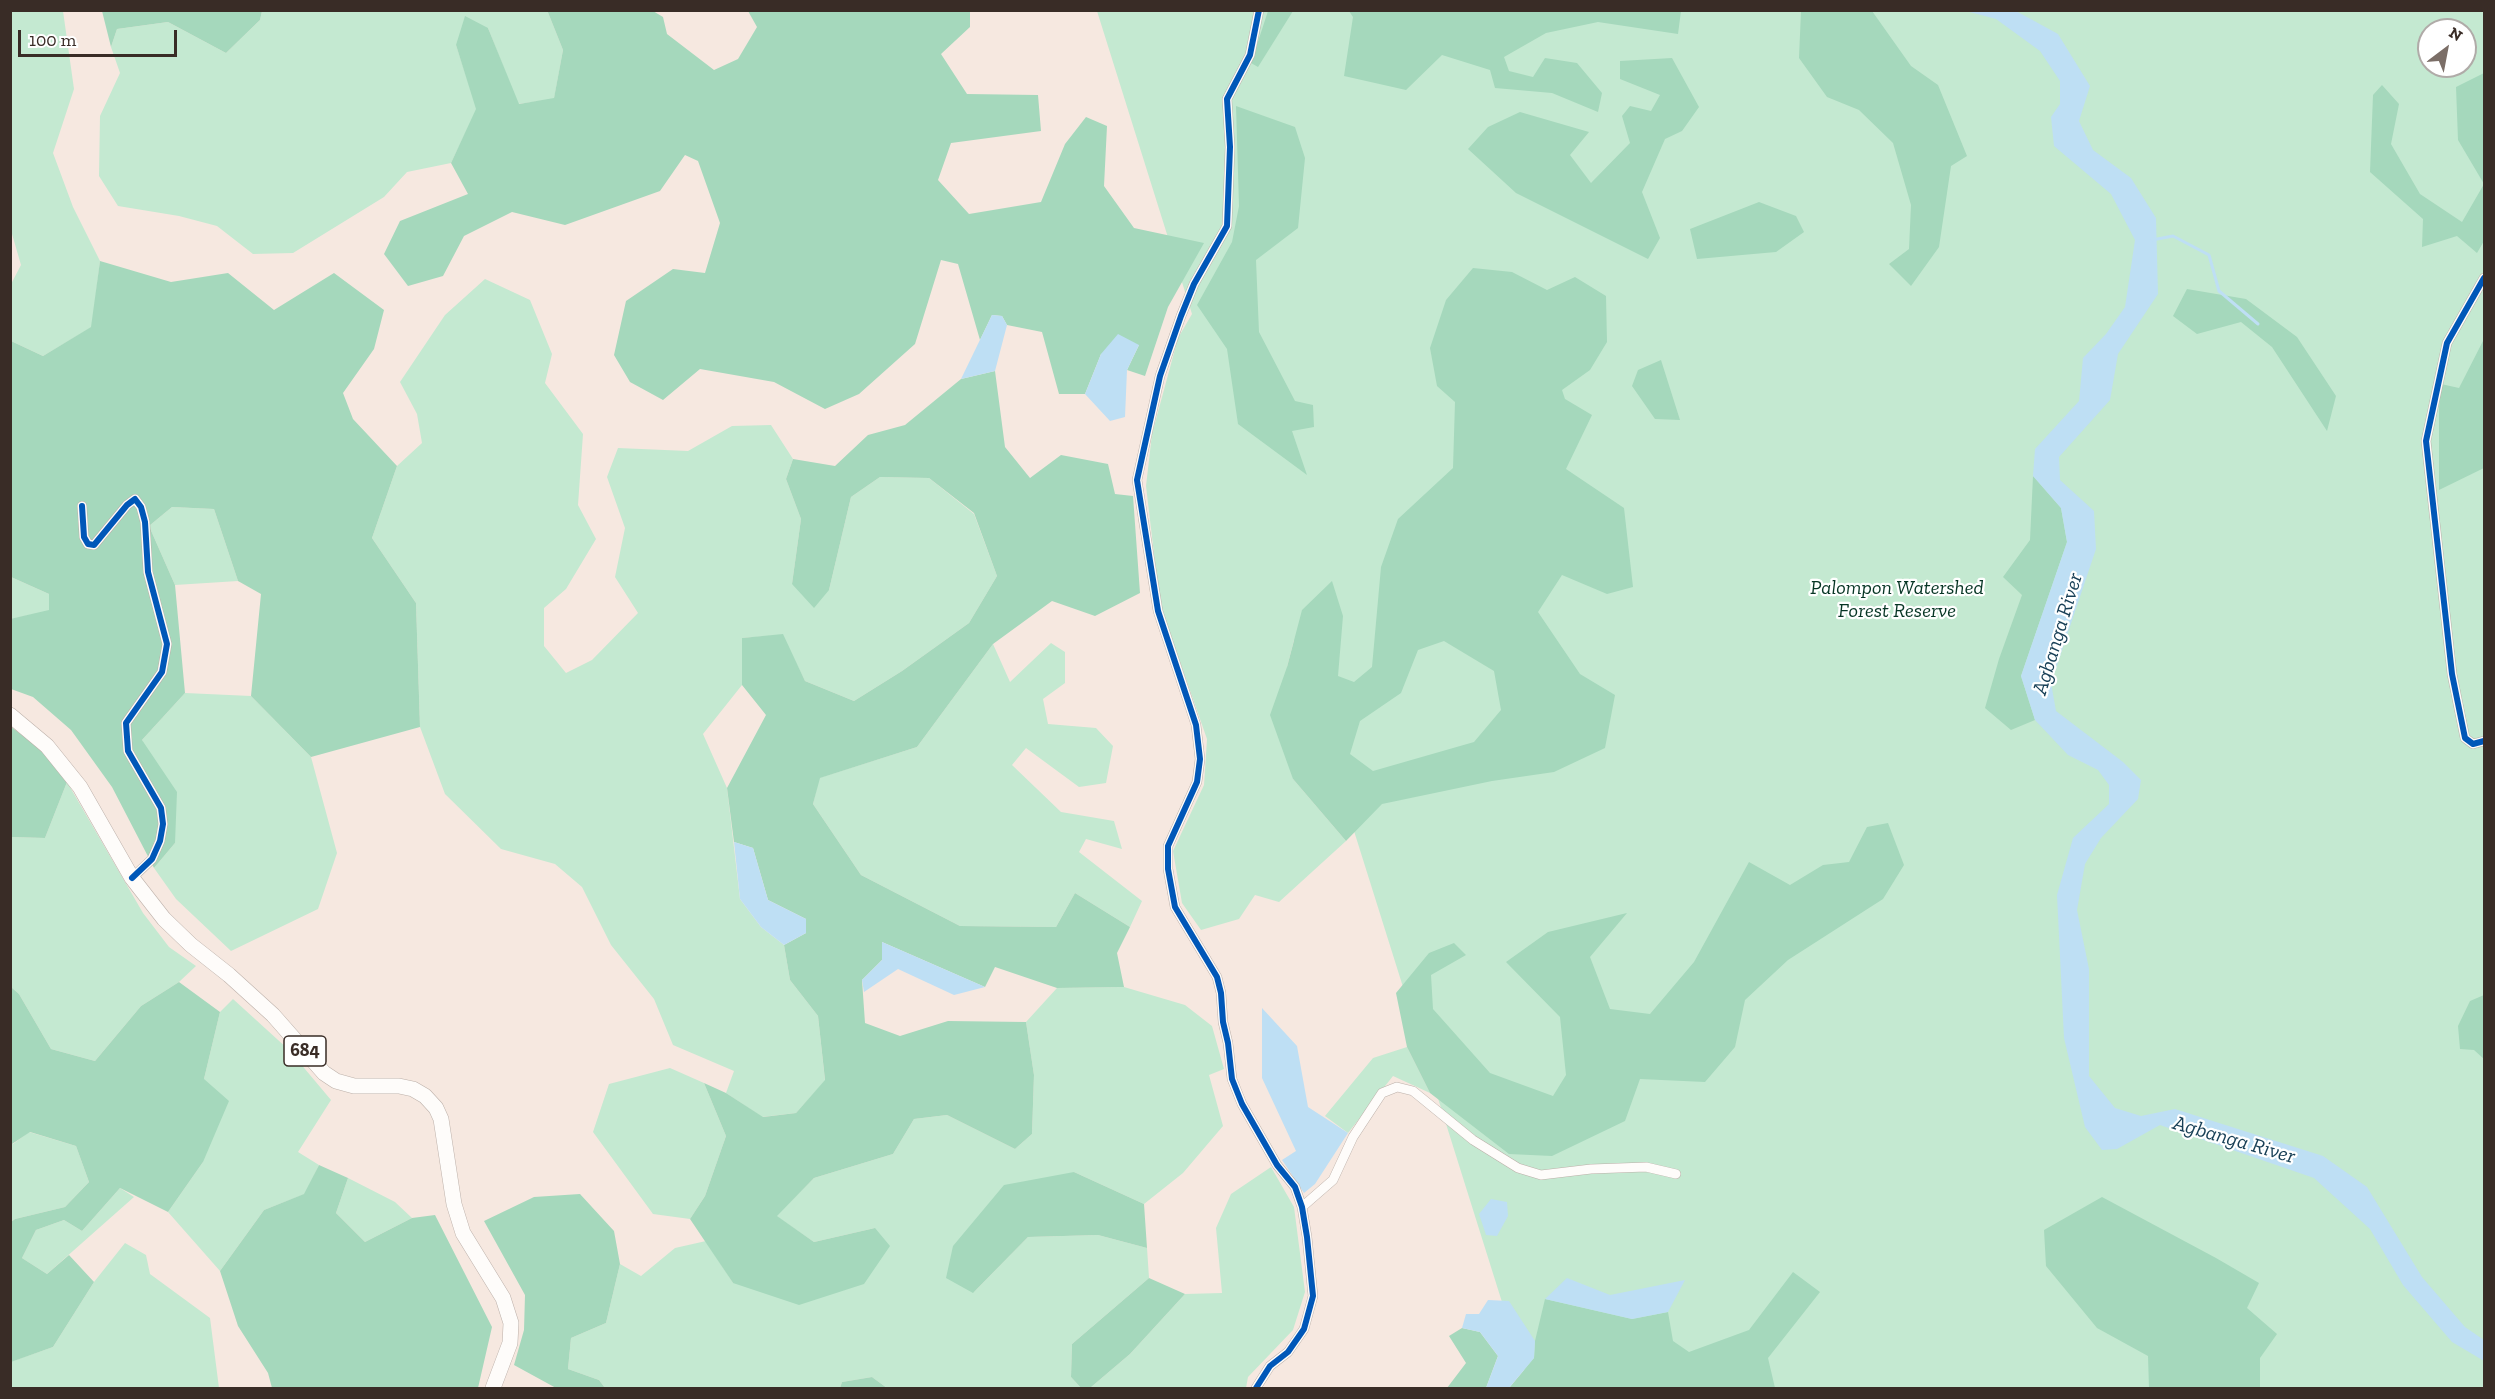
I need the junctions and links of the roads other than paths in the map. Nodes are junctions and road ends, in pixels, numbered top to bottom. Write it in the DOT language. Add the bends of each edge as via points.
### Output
graph roads {
  1 [pos="1259,10"];
  2 [pos="2484,278"];
  3 [pos="82,506"];
  4 [pos="10,715"];
  5 [pos="2484,741"];
  6 [pos="132,878"];
  7 [pos="1676,1174"];
  8 [pos="1302,1207"];
  9 [pos="493,1389"];
  10 [pos="1256,1389"];
  1 -- 8 [label="street" via="1250,54 1227,99 1227,226 1180,316 1160,376 1137,480 1158,611 1196,726 1200,759 1197,782 1168,846 1175,907 1217,977 1232,1079 1242,1104 1277,1165 1295,1187"];
  2 -- 5 [label="street" via="2447,343 2426,441 2452,674 2464,738 2473,744"];
  3 -- 6 [label="street" via="84,537 94,545 135,499 141,507 148,572 167,644 162,672 126,723 128,751 161,808 163,824 152,859"];
  4 -- 6 [label="highway, 684" via="47,746 80,787"];
  6 -- 9 [label="highway, 684" via="164,919 273,1015 324,1073 354,1086 413,1089 436,1108 463,1233 503,1298 511,1323 510,1343"];
  7 -- 8 [label="street" via="1646,1167 1541,1175 1518,1168 1473,1140 1413,1091 1397,1087 1382,1093 1353,1137 1333,1180"];
  8 -- 10 [label="street" via="1313,1296 1304,1329 1288,1352 1270,1366"];
}
